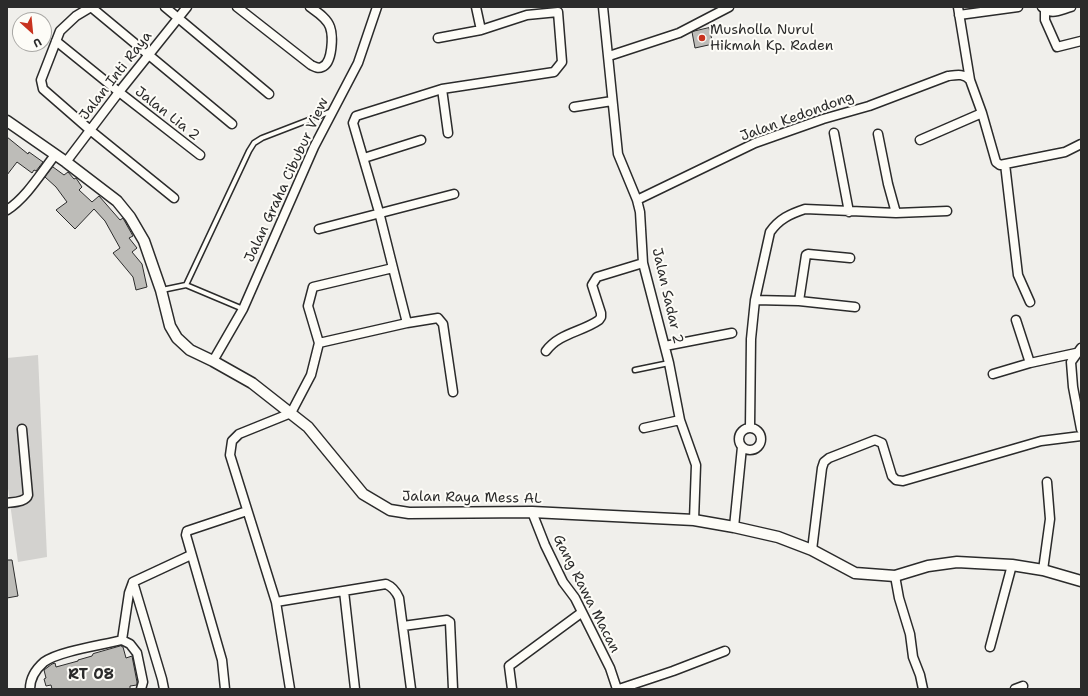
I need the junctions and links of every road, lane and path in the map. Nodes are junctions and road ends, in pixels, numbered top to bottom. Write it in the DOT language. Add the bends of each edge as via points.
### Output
graph roads {
  1 [pos="91,7"];
  2 [pos="165,7"];
  3 [pos="187,7"];
  4 [pos="237,7"];
  5 [pos="310,7"];
  6 [pos="377,7"];
  7 [pos="476,7"];
  8 [pos="603,7"];
  9 [pos="729,7"];
  10 [pos="1018,7"];
  11 [pos="1071,7"];
  12 [pos="558,10"];
  13 [pos="1047,10"];
  14 [pos="958,11"];
  15 [pos="178,18"];
  16 [pos="481,30"];
  17 [pos="1081,36"];
  18 [pos="438,38"];
  19 [pos="1072,39"];
  20 [pos="56,41"];
  21 [pos="1081,41"];
  22 [pos="148,56"];
  23 [pos="609,56"];
  24 [pos="970,80"];
  25 [pos="442,89"];
  26 [pos="118,92"];
  27 [pos="268,94"];
  28 [pos="612,101"];
  29 [pos="574,107"];
  30 [pos="332,111"];
  31 [pos="982,113"];
  32 [pos="7,121"];
  33 [pos="232,124"];
  34 [pos="90,130"];
  35 [pos="448,132"];
  36 [pos="834,133"];
  37 [pos="878,134"];
  38 [pos="421,140"];
  39 [pos="920,140"];
  40 [pos="1081,144"];
  41 [pos="55,155"];
  42 [pos="200,155"];
  43 [pos="364,158"];
  44 [pos="66,162"];
  45 [pos="1005,164"];
  46 [pos="454,194"];
  47 [pos="174,198"];
  48 [pos="637,200"];
  49 [pos="7,210"];
  50 [pos="947,211"];
  51 [pos="379,212"];
  52 [pos="849,212"];
  53 [pos="896,213"];
  54 [pos="319,229"];
  55 [pos="850,258"];
  56 [pos="643,263"];
  57 [pos="393,268"];
  58 [pos="186,285"];
  59 [pos="161,290"];
  60 [pos="755,300"];
  61 [pos="799,301"];
  62 [pos="1030,302"];
  63 [pos="855,307"];
  64 [pos="243,309"];
  65 [pos="1016,320"];
  66 [pos="407,323"];
  67 [pos="732,333"];
  68 [pos="319,343"];
  69 [pos="665,346"];
  70 [pos="546,350"];
  71 [pos="1079,351"];
  72 [pos="213,361"];
  73 [pos="669,363"];
  74 [pos="1030,363"];
  75 [pos="636,370"];
  76 [pos="993,374"];
  77 [pos="453,392"];
  78 [pos="290,413"];
  79 [pos="680,420"];
  80 [pos="750,427"];
  81 [pos="644,428"];
  82 [pos="22,429"];
  83 [pos="1081,429"];
  84 [pos="1081,436"];
  85 [pos="742,447"];
  86 [pos="1046,482"];
  87 [pos="7,503"];
  88 [pos="247,512"];
  89 [pos="532,512"];
  90 [pos="694,520"];
  91 [pos="734,527"];
  92 [pos="812,550"];
  93 [pos="191,555"];
  94 [pos="1012,566"];
  95 [pos="1043,570"];
  96 [pos="895,576"];
  97 [pos="1081,581"];
  98 [pos="133,582"];
  99 [pos="344,590"];
  100 [pos="276,602"];
  101 [pos="581,613"];
  102 [pos="403,626"];
  103 [pos="122,640"];
  104 [pos="990,647"];
  105 [pos="725,651"];
  106 [pos="1024,686"];
  107 [pos="30,689"];
  108 [pos="141,689"];
  109 [pos="164,689"];
  110 [pos="226,689"];
  111 [pos="290,689"];
  112 [pos="355,689"];
  113 [pos="411,689"];
  114 [pos="453,689"];
  115 [pos="512,689"];
  116 [pos="618,689"];
  117 [pos="922,689"];
  118 [pos="1015,689"];
  1 -- 20 [label="street" via="76,16 60,32"];
  1 -- 22 [label="street"];
  2 -- 15 [label="street"];
  3 -- 15 [label="street, Jalan Inti Raya"];
  4 -- 5 [label="street" via="317,68 325,66 329,58 332,46 330,27 325,19"];
  6 -- 30 [label="street, Jalan Graha Cibubur View" via="358,63"];
  7 -- 16 [label="street"];
  8 -- 23 [label="street, Jalan Sadar 2"];
  9 -- 23 [label="street" via="679,33"];
  10 -- 14 [label="street"];
  11 -- 13 [label="street"];
  12 -- 16 [label="street" via="527,15"];
  12 -- 25 [label="street" via="562,62 554,72"];
  13 -- 21 [label="street" via="1044,20 1057,47"];
  14 -- 24 [label="street"];
  15 -- 22 [label="street, Jalan Inti Raya"];
  15 -- 27 [label="street"];
  16 -- 18 [label="street"];
  17 -- 19 [label="street"];
  20 -- 26 [label="street, Jalan Lia 2"];
  20 -- 34 [label="street" via="41,80 43,89"];
  22 -- 26 [label="street, Jalan Inti Raya"];
  22 -- 33 [label="street"];
  23 -- 28 [label="street, Jalan Sadar 2"];
  24 -- 31 [label="street"];
  24 -- 48 [label="street, Jalan Kedondong" via="967,76 959,74 948,76 869,106 755,143"];
  25 -- 35 [label="street"];
  25 -- 43 [label="street" via="356,116 353,123"];
  26 -- 34 [label="street, Jalan Inti Raya"];
  26 -- 42 [label="street, Jalan Lia 2"];
  28 -- 29 [label="street"];
  28 -- 48 [label="street, Jalan Sadar 2" via="618,154"];
  30 -- 58 [label="lane" via="254,143"];
  30 -- 64 [label="street, Jalan Graha Cibubur View"];
  31 -- 39 [label="street"];
  31 -- 45 [label="street" via="996,162 1000,165"];
  32 -- 41 [label="street, Jalan Raya Mess AL"];
  34 -- 44 [label="street, Jalan Inti Raya"];
  34 -- 47 [label="street"];
  36 -- 52 [label="street"];
  37 -- 53 [label="street"];
  38 -- 43 [label="street"];
  40 -- 45 [label="street" via="1065,152"];
  41 -- 44 [label="street, Jalan Raya Mess AL"];
  41 -- 49 [label="street" via="22,198"];
  43 -- 51 [label="street"];
  44 -- 59 [label="street, Jalan Raya Mess AL" via="117,201 130,217 144,241"];
  45 -- 62 [label="street" via="1018,275"];
  46 -- 51 [label="street"];
  48 -- 56 [label="street, Jalan Sadar 2"];
  50 -- 53 [label="street"];
  51 -- 54 [label="street"];
  51 -- 57 [label="street"];
  52 -- 53 [label="street"];
  52 -- 60 [label="street" via="805,209 792,213 774,226 767,242"];
  55 -- 61 [label="street" via="806,255"];
  56 -- 69 [label="street, Jalan Sadar 2"];
  56 -- 70 [label="street" via="597,277 592,285 601,313 599,320 559,339"];
  57 -- 66 [label="street"];
  57 -- 68 [label="street" via="313,287 308,306"];
  58 -- 59 [label="lane"];
  58 -- 64 [label="lane"];
  59 -- 72 [label="street, Jalan Raya Mess AL" via="170,326 177,338 190,350"];
  60 -- 61 [label="street"];
  60 -- 80 [label="street" via="751,339"];
  61 -- 63 [label="street"];
  64 -- 72 [label="street, Jalan Graha Cibubur View"];
  65 -- 74 [label="street"];
  66 -- 68 [label="street"];
  66 -- 77 [label="street" via="438,318 443,324"];
  67 -- 69 [label="street"];
  68 -- 78 [label="street" via="311,375"];
  69 -- 73 [label="street, Jalan Sadar 2"];
  71 -- 74 [label="street"];
  71 -- 83 [label="street" via="1071,362"];
  72 -- 78 [label="street, Jalan Raya Mess AL" via="252,383"];
  73 -- 75 [label="lane"];
  73 -- 79 [label="street, Jalan Sadar 2"];
  74 -- 76 [label="street"];
  78 -- 88 [label="street" via="239,434 232,441 230,455"];
  78 -- 89 [label="street, Jalan Raya Mess AL" via="308,427 363,494 390,510 409,513"];
  79 -- 81 [label="street"];
  79 -- 90 [label="street, Jalan Sadar 2" via="696,465"];
  80 -- 85 [label="street" via="739,435"];
  80 -- 85 [label="street" via="758,430 762,438 761,443 750,450"];
  82 -- 87 [label="street" via="28,495 24,500"];
  84 -- 92 [label="street" via="1041,441 904,481 896,480 892,476 882,443 878,440 829,458 824,462"];
  85 -- 91 [label="street"];
  86 -- 95 [label="street" via="1050,519"];
  88 -- 93 [label="street" via="187,531"];
  88 -- 100 [label="street"];
  89 -- 90 [label="street, Jalan Raya Mess AL"];
  89 -- 101 [label="street, Gang Rawa Macan" via="545,545"];
  90 -- 91 [label="street, Jalan Raya Mess AL"];
  91 -- 92 [label="street, Jalan Raya Mess AL" via="778,537"];
  92 -- 96 [label="street, Jalan Raya Mess AL" via="855,573"];
  93 -- 98 [label="street"];
  93 -- 110 [label="street" via="222,660"];
  94 -- 95 [label="street, Jalan Raya Mess AL"];
  94 -- 96 [label="street, Jalan Raya Mess AL" via="958,562 928,566"];
  94 -- 104 [label="street"];
  95 -- 97 [label="street, Jalan Raya Mess AL"];
  96 -- 117 [label="street" via="898,598 910,634"];
  98 -- 103 [label="street"];
  98 -- 109 [label="street"];
  99 -- 100 [label="street"];
  99 -- 102 [label="street" via="386,584 392,586 399,598"];
  99 -- 112 [label="street"];
  100 -- 111 [label="street"];
  101 -- 115 [label="street" via="509,666"];
  101 -- 116 [label="street, Gang Rawa Macan"];
  102 -- 113 [label="street"];
  102 -- 114 [label="street" via="447,620 450,622"];
  103 -- 107 [label="street" via="67,653 45,662 34,674"];
  103 -- 108 [label="street" via="130,644 136,653 143,682"];
  105 -- 116 [label="street"];
  106 -- 118 [label="street"];
}
